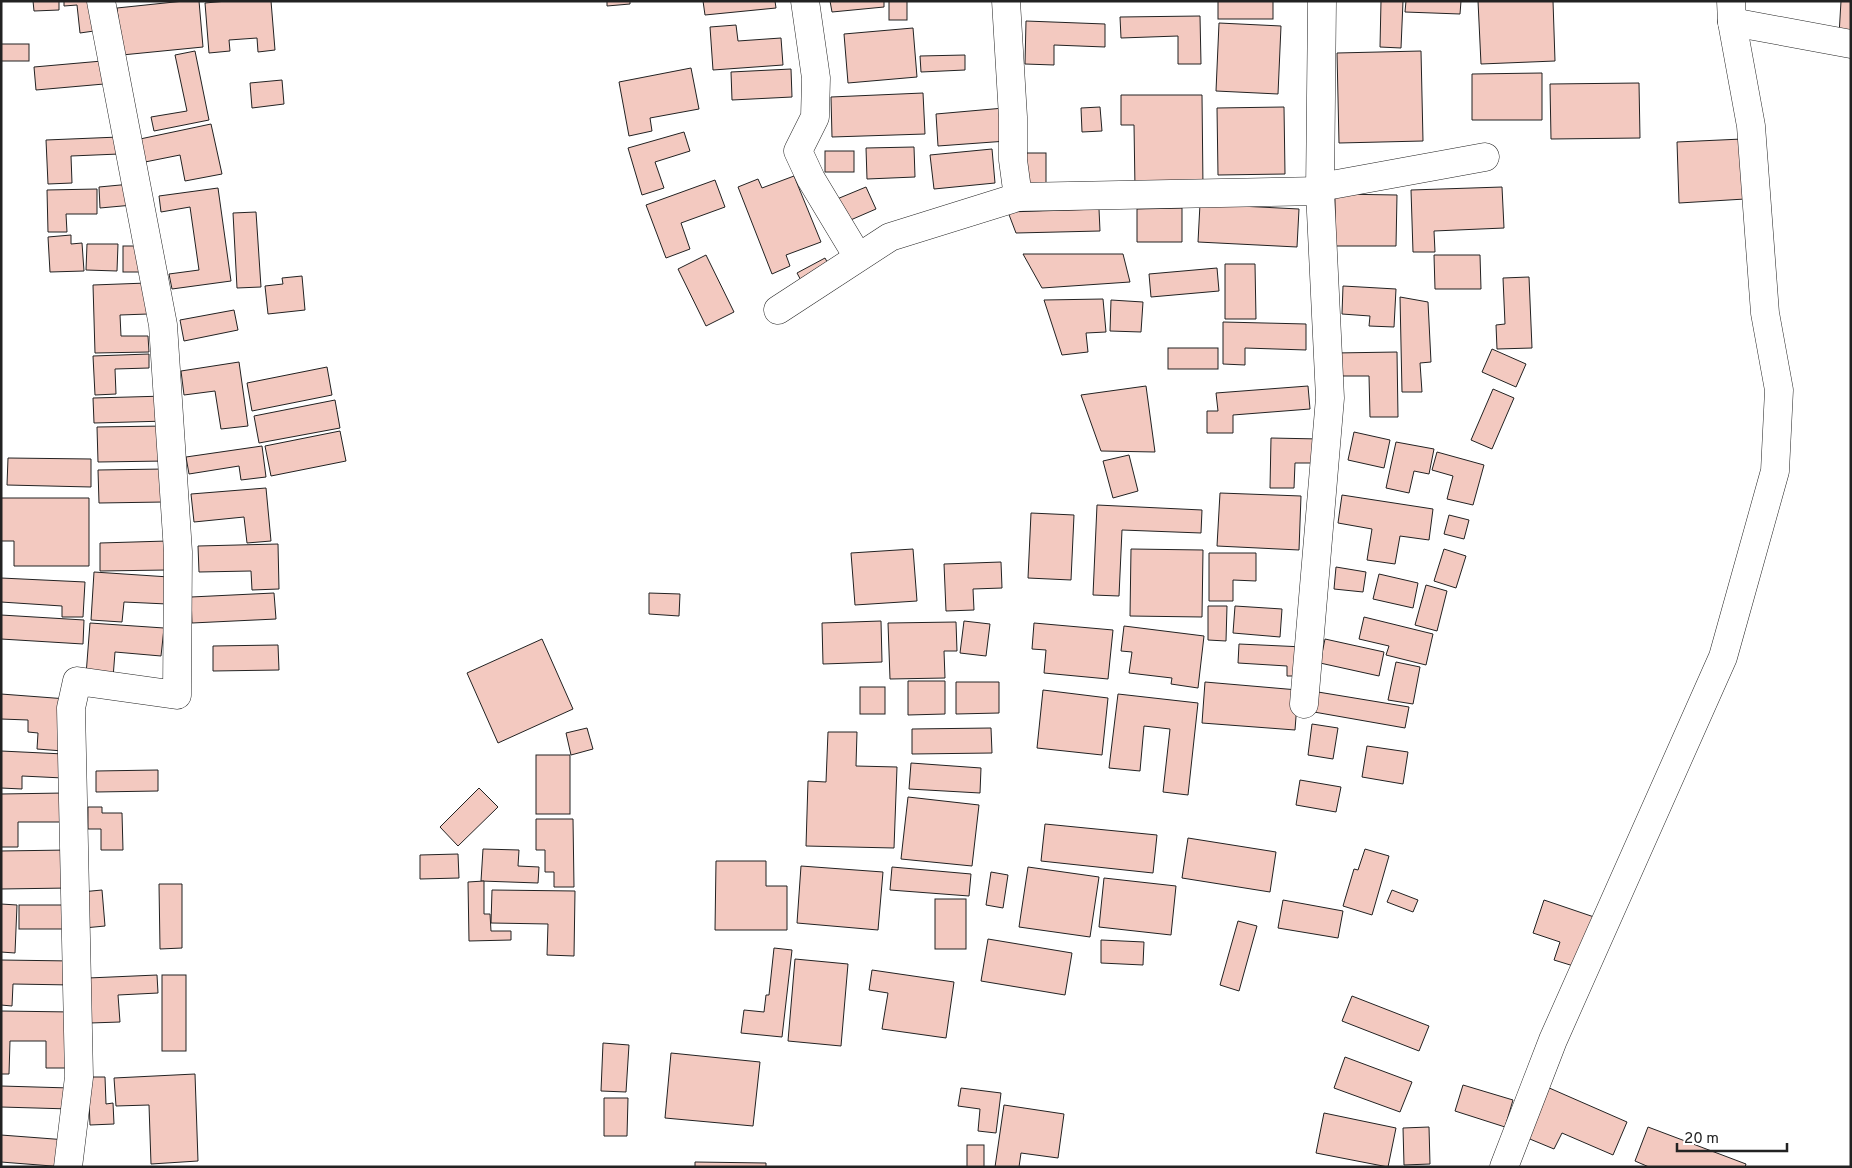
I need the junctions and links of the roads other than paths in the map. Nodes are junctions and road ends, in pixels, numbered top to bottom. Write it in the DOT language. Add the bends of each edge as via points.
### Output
graph roads {
  1 [pos="101,1"];
  2 [pos="806,1"];
  3 [pos="1006,1"];
  4 [pos="1322,1"];
  5 [pos="1731,12"];
  6 [pos="1851,44"];
  7 [pos="1485,157"];
  8 [pos="1320,192"];
  9 [pos="1018,197"];
  10 [pos="858,257"];
  11 [pos="778,310"];
  12 [pos="1304,704"];
  13 [pos="68,1167"];
  14 [pos="1504,1167"];
  1 -- 13 [label="street" via="163,325 178,552 177,695 77,681 74,690 70,708 79,1077"];
  2 -- 10 [label="street" via="816,78 815,117 798,151"];
  3 -- 9 [label="street" via="1013,160"];
  4 -- 8 [label="street"];
  5 -- 6 [label="street"];
  5 -- 14 [label="street" via="1751,126 1765,313 1780,390 1776,471 1723,657 1554,1040"];
  7 -- 8 [label="street" via="1326,186"];
  8 -- 9 [label="street"];
  8 -- 12 [label="street" via="1330,398"];
  9 -- 10 [label="street" via="890,237"];
  10 -- 11 [label="street"];
}
